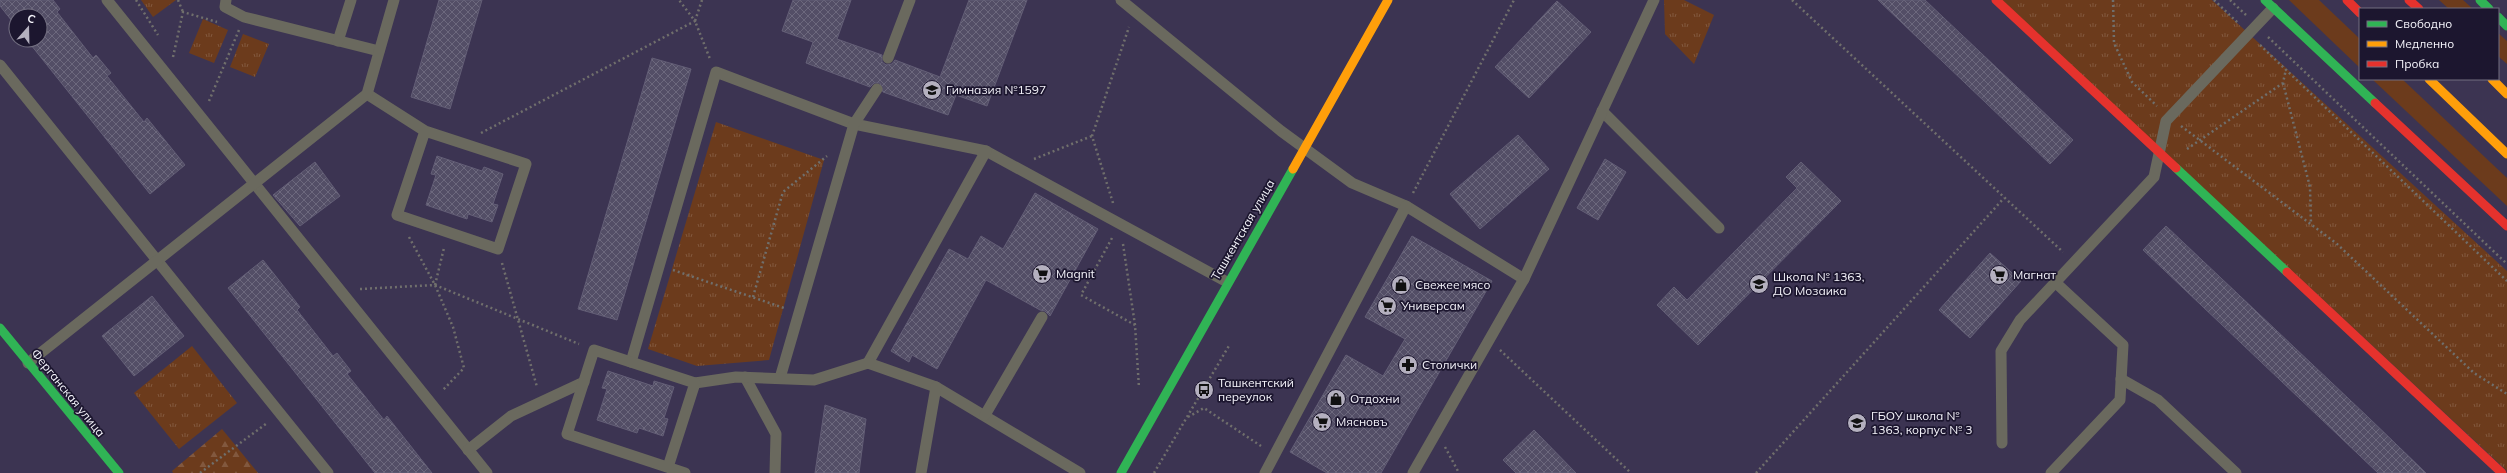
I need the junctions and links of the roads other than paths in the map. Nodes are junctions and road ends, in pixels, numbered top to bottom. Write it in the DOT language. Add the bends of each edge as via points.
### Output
graph roads {
  1 [pos="107,0"];
  2 [pos="226,0"];
  3 [pos="351,0"];
  4 [pos="394,0"];
  5 [pos="910,0"];
  6 [pos="1121,0"];
  7 [pos="1388,0"];
  8 [pos="1654,0"];
  9 [pos="1996,0"];
  10 [pos="2265,0"];
  11 [pos="2347,0"];
  12 [pos="2409,0"];
  13 [pos="2480,0"];
  14 [pos="2273,8"];
  15 [pos="2418,8"];
  16 [pos="2488,8"];
  17 [pos="2359,12"];
  18 [pos="2499,18"];
  19 [pos="2507,26"];
  20 [pos="338,41"];
  21 [pos="379,51"];
  22 [pos="888,58"];
  23 [pos="0,65"];
  24 [pos="2430,80"];
  25 [pos="2493,80"];
  26 [pos="877,89"];
  27 [pos="367,94"];
  28 [pos="2507,94"];
  29 [pos="1602,111"];
  30 [pos="854,124"];
  31 [pos="425,131"];
  32 [pos="1304,147"];
  33 [pos="986,151"];
  34 [pos="2160,154"];
  35 [pos="2507,154"];
  36 [pos="254,184"];
  37 [pos="1406,206"];
  38 [pos="2507,226"];
  39 [pos="1719,228"];
  40 [pos="157,260"];
  41 [pos="1524,279"];
  42 [pos="1227,282"];
  43 [pos="2056,283"];
  44 [pos="1042,317"];
  45 [pos="0,328"];
  46 [pos="631,362"];
  47 [pos="28,363"];
  48 [pos="868,363"];
  49 [pos="745,377"];
  50 [pos="780,378"];
  51 [pos="2121,379"];
  52 [pos="584,382"];
  53 [pos="696,383"];
  54 [pos="936,387"];
  55 [pos="985,415"];
  56 [pos="2002,443"];
  57 [pos="468,450"];
  58 [pos="2068,456"];
  59 [pos="668,467"];
  60 [pos="1266,471"];
  61 [pos="118,473"];
  62 [pos="328,473"];
  63 [pos="487,473"];
  64 [pos="685,473"];
  65 [pos="775,473"];
  66 [pos="921,473"];
  67 [pos="1080,473"];
  68 [pos="1121,473"];
  69 [pos="1413,473"];
  70 [pos="2051,473"];
  71 [pos="2064,473"];
  72 [pos="2236,473"];
  73 [pos="2502,473"];
  1 -- 36 [label="lane"];
  2 -- 20 [label="lane" via="225,7 244,17"];
  3 -- 20 [label="lane"];
  4 -- 21 [label="lane"];
  5 -- 22 [label="lane"];
  6 -- 32 [label="lane"];
  7 -- 32 [label="main road, Ташкентская улица"];
  8 -- 29 [label="lane"];
  9 -- 34 [label="main road"];
  10 -- 14 [label="main road"];
  11 -- 17 [label="main road"];
  12 -- 15 [label="main road"];
  13 -- 16 [label="main road"];
  14 -- 34 [label="lane" via="2166,121"];
  14 -- 38 [label="main road"];
  18 -- 19 [label="main road"];
  20 -- 21 [label="lane"];
  21 -- 27 [label="lane"];
  23 -- 40 [label="lane"];
  24 -- 35 [label="main road"];
  25 -- 28 [label="main road"];
  26 -- 30 [label="lane"];
  27 -- 31 [label="lane"];
  27 -- 36 [label="lane"];
  29 -- 39 [label="lane"];
  29 -- 41 [label="lane"];
  30 -- 33 [label="lane"];
  30 -- 46 [label="lane" via="716,72"];
  30 -- 50 [label="lane"];
  31 -- 31 [label="lane" via="397,215 498,249 526,164"];
  32 -- 37 [label="lane" via="1352,183"];
  32 -- 42 [label="main road, Ташкентская улица"];
  33 -- 42 [label="lane"];
  33 -- 48 [label="lane"];
  34 -- 43 [label="lane" via="2154,177"];
  34 -- 73 [label="main road"];
  36 -- 40 [label="lane"];
  36 -- 57 [label="lane"];
  37 -- 41 [label="lane"];
  37 -- 60 [label="lane"];
  40 -- 47 [label="lane"];
  40 -- 62 [label="lane"];
  41 -- 69 [label="lane"];
  42 -- 68 [label="main road, Ташкентская улица"];
  43 -- 51 [label="lane" via="2123,345"];
  43 -- 56 [label="lane" via="2020,320 2001,351"];
  44 -- 55 [label="lane"];
  45 -- 47 [label="main road, Ферганская улица"];
  46 -- 52 [label="lane" via="594,350"];
  46 -- 53 [label="lane"];
  47 -- 61 [label="main road, Ферганская улица"];
  48 -- 50 [label="lane" via="814,380"];
  48 -- 54 [label="lane"];
  49 -- 50 [label="lane"];
  49 -- 53 [label="lane"];
  49 -- 65 [label="lane" via="776,434"];
  51 -- 58 [label="lane" via="2120,400"];
  51 -- 72 [label="lane" via="2158,400"];
  52 -- 57 [label="lane" via="511,416"];
  52 -- 59 [label="lane" via="567,434"];
  53 -- 59 [label="lane"];
  54 -- 55 [label="lane"];
  54 -- 66 [label="lane"];
  55 -- 67 [label="lane"];
  57 -- 63 [label="lane"];
  58 -- 70 [label="lane"];
  58 -- 71 [label="lane"];
  59 -- 64 [label="lane"];
}
